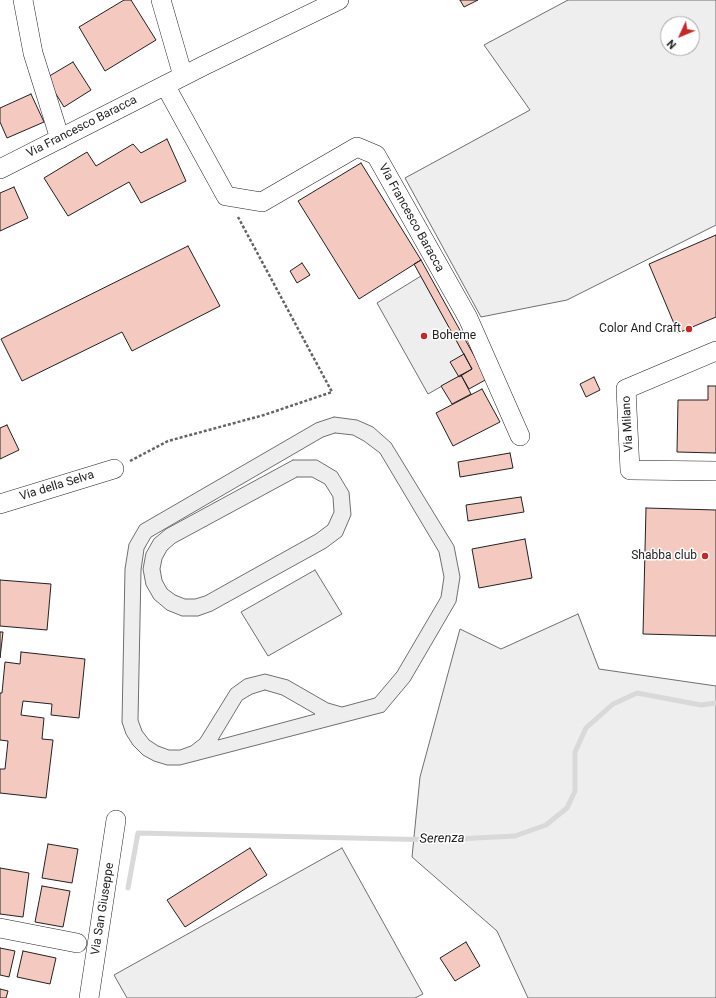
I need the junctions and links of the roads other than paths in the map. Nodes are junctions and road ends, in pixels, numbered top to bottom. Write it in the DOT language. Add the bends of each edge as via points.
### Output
graph roads {
  1 [pos="23,0"];
  2 [pos="161,0"];
  3 [pos="339,0"];
  4 [pos="183,76"];
  5 [pos="165,85"];
  6 [pos="60,139"];
  7 [pos="0,170"];
  8 [pos="716,351"];
  9 [pos="520,436"];
  10 [pos="114,469"];
  11 [pos="716,471"];
  12 [pos="0,504"];
  13 [pos="116,820"];
  14 [pos="0,928"];
  15 [pos="77,943"];
  16 [pos="89,998"];
  1 -- 6 [label="street" via="33,53"];
  2 -- 4 [label="street"];
  3 -- 4 [label="street, Via Francesco Baracca"];
  4 -- 5 [label="street, Via Francesco Baracca"];
  5 -- 6 [label="street, Via Francesco Baracca"];
  5 -- 9 [label="street, Via Francesco Baracca" via="226,196 262,202 357,147 376,155 468,318"];
  6 -- 7 [label="street, Via Francesco Baracca"];
  8 -- 11 [label="street, Via Milano" via="626,389 630,470"];
  10 -- 12 [label="street, Via della Selva"];
  13 -- 16 [label="street, Via San Giuseppe"];
  14 -- 15 [label="street"];
}
